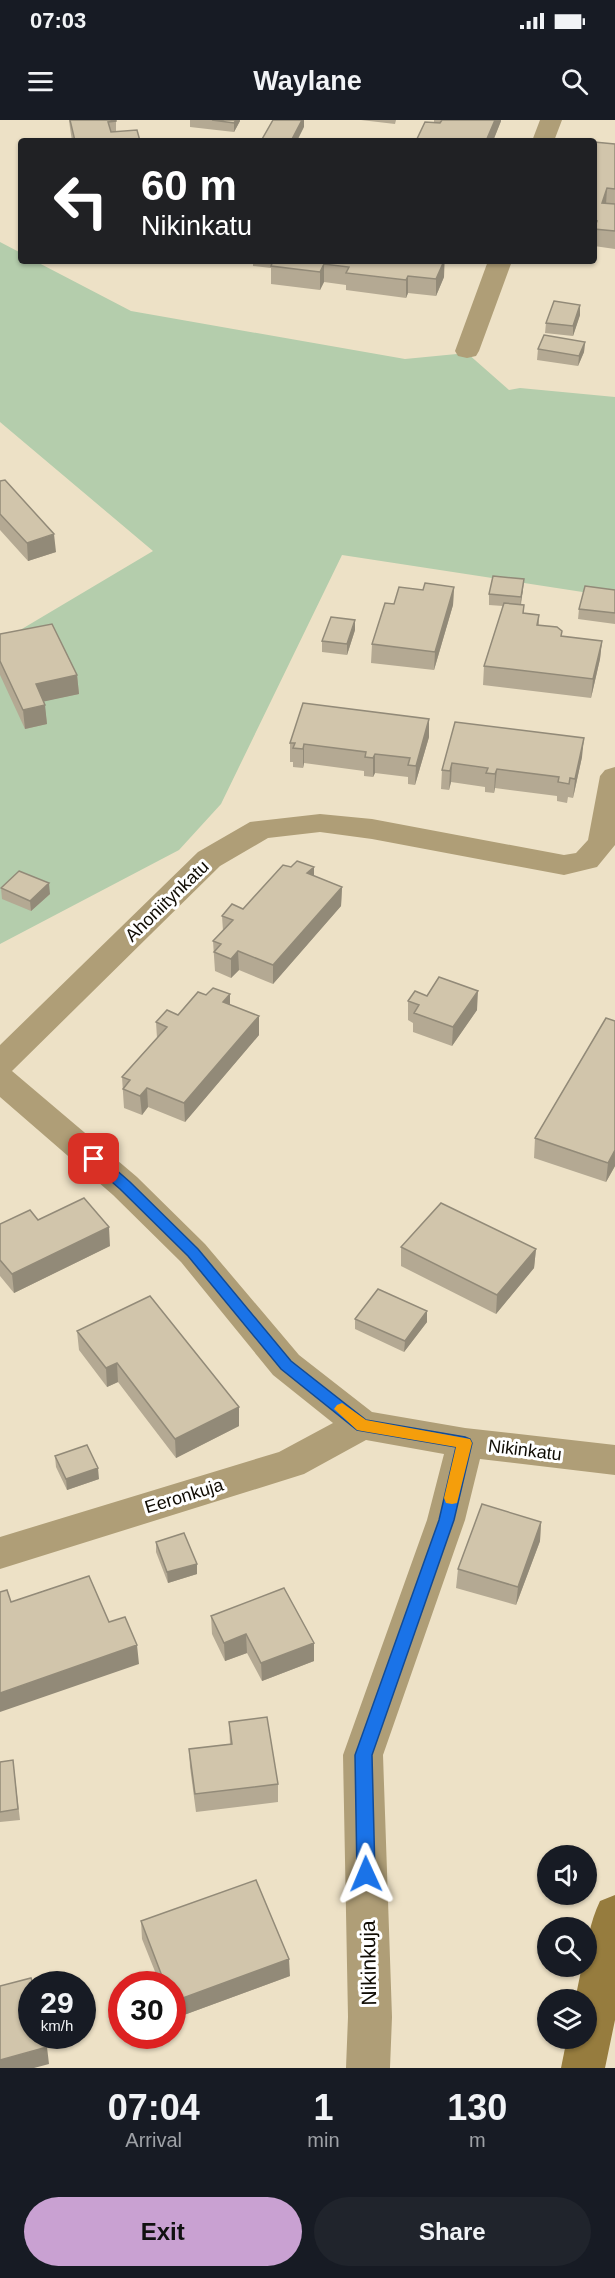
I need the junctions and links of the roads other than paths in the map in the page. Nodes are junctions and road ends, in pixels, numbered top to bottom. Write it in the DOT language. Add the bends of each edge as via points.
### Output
graph roads {
  1 [pos="551,120"];
  2 [pos="544,138"];
  3 [pos="499,264"];
  4 [pos="467,351"];
  5 [pos="615,776"];
  6 [pos="0,1064"];
  7 [pos="0,1079"];
  8 [pos="362,1425"];
  9 [pos="465,1443"];
  10 [pos="615,1460"];
  11 [pos="0,1553"];
  12 [pos="615,1915"];
  13 [pos="369,2068"];
  14 [pos="583,2068"];
  1 -- 2 [label="street"];
  3 -- 4 [label="street"];
  5 -- 6 [label="street, Ahoniitynkatu" via="602,842 586,860 564,865 372,829 320,823 261,829 210,859"];
  7 -- 8 [label="street, Nikinkatu" via="125,1186 193,1252 286,1365"];
  8 -- 9 [label="street, Nikinkatu"];
  8 -- 11 [label="street, Eeronkuja" via="291,1463"];
  9 -- 10 [label="street, Nikinkatu"];
  9 -- 13 [label="street, Nikinkuja" via="446,1520 363,1755"];
  12 -- 14 [label="main road"];
}
